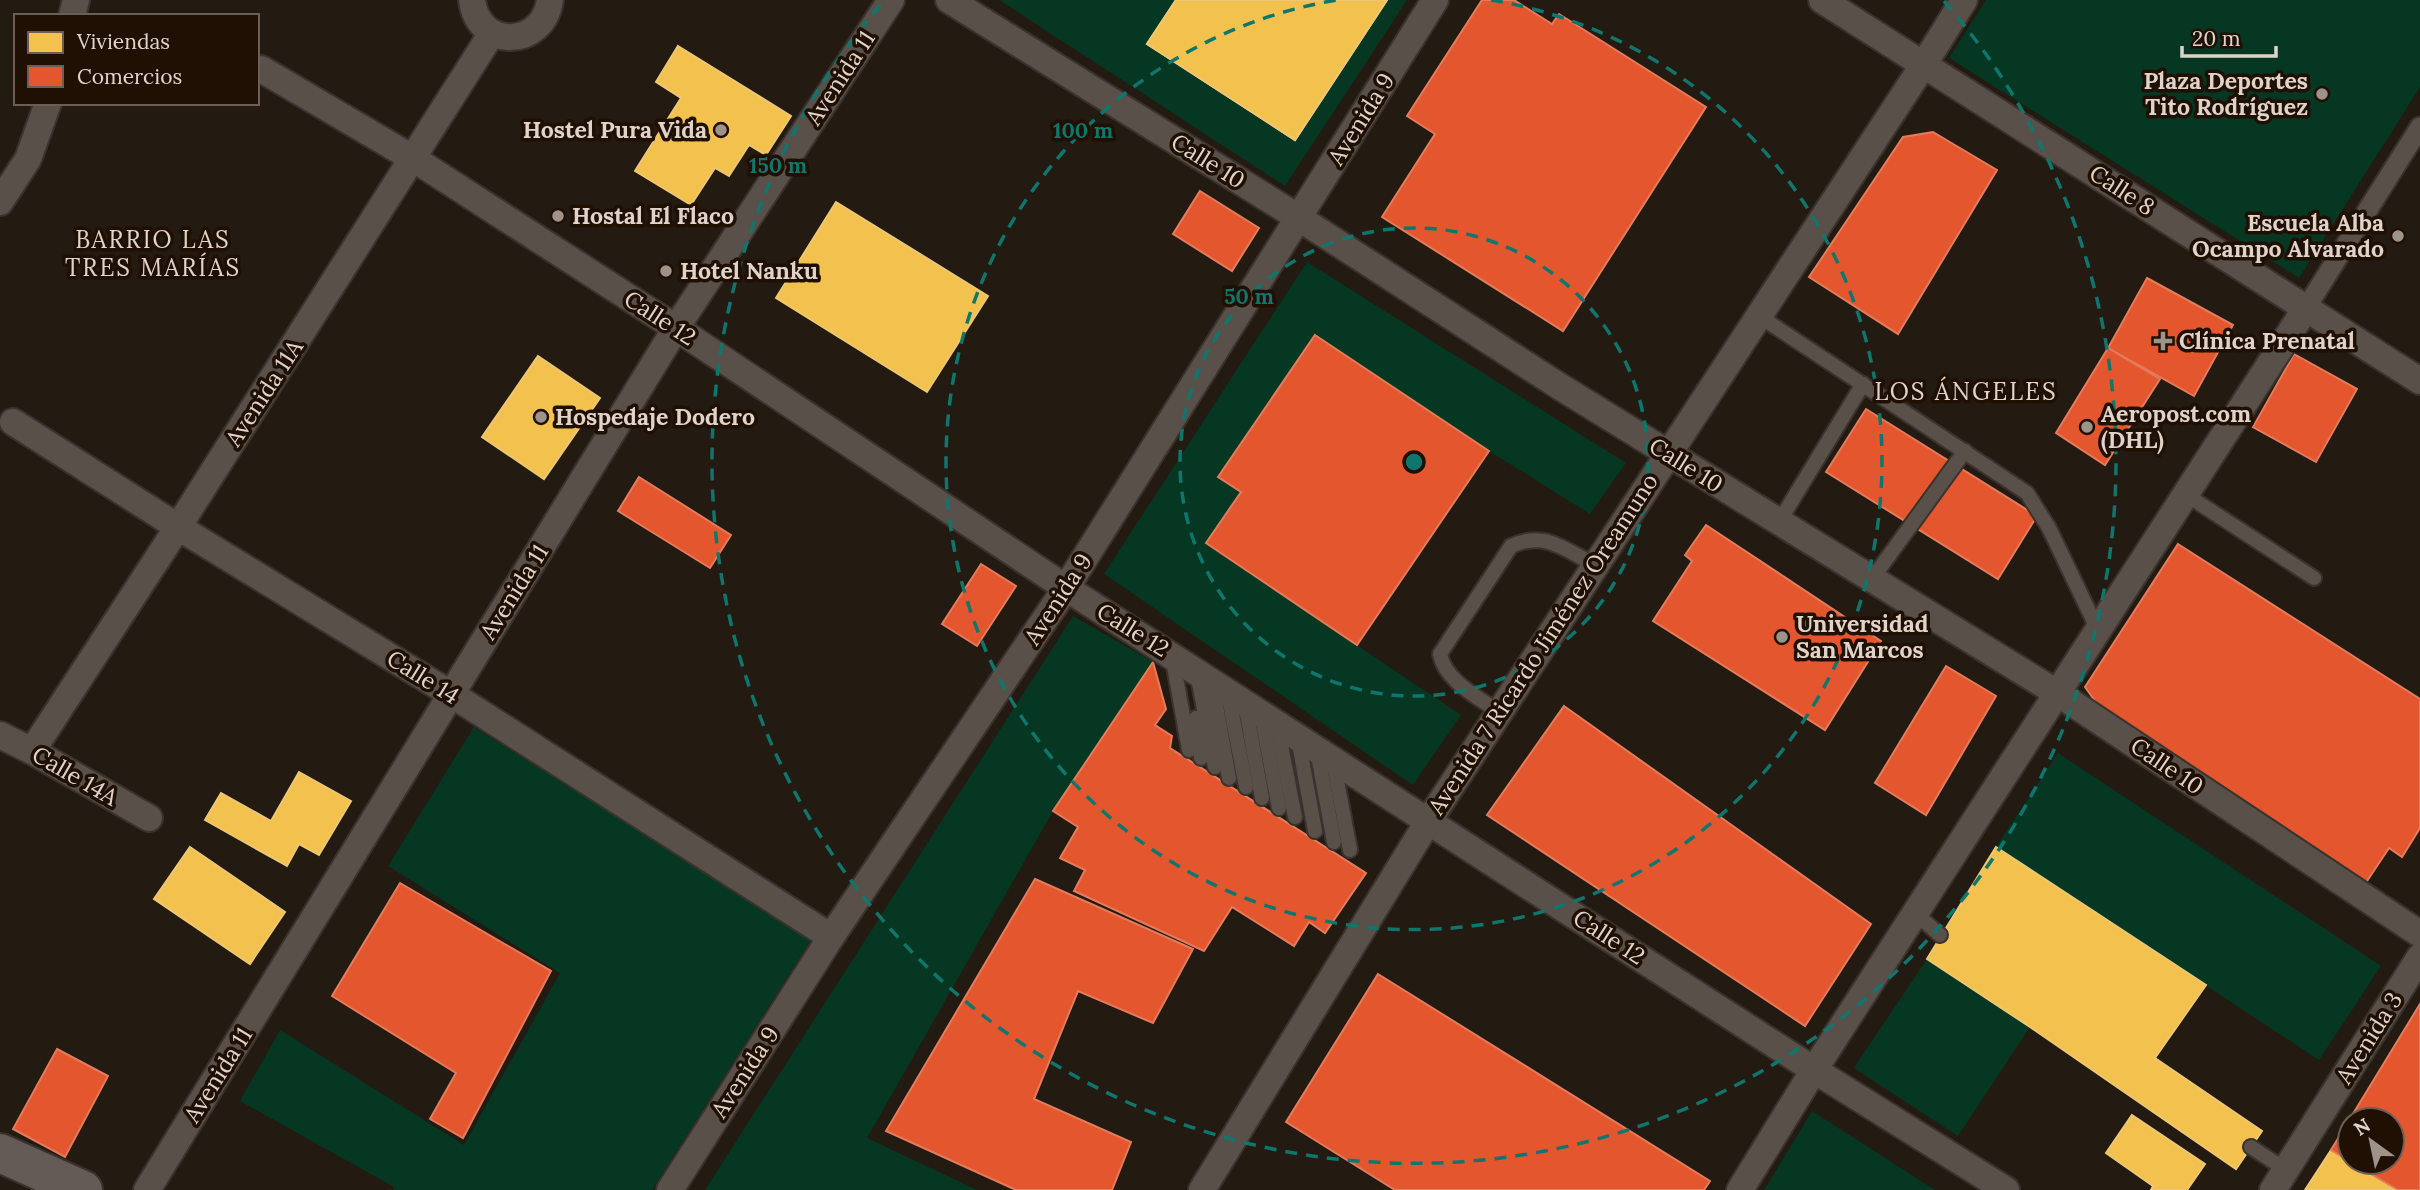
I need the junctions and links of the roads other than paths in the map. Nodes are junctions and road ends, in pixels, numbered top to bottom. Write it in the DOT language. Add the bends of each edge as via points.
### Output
graph roads {
  1 [pos="472,0"];
  2 [pos="550,0"];
  3 [pos="891,0"];
  4 [pos="949,0"];
  5 [pos="1435,0"];
  6 [pos="1822,0"];
  7 [pos="1964,0"];
  8 [pos="492,33"];
  9 [pos="1924,64"];
  10 [pos="261,69"];
  11 [pos="47,105"];
  12 [pos="2420,127"];
  13 [pos="414,159"];
  14 [pos="1,201"];
  15 [pos="1299,218"];
  16 [pos="2306,308"];
  17 [pos="1759,316"];
  18 [pos="676,328"];
  19 [pos="2420,381"];
  20 [pos="1863,384"];
  21 [pos="13,422"];
  22 [pos="1965,451"];
  23 [pos="1667,454"];
  24 [pos="2185,494"];
  25 [pos="1779,522"];
  26 [pos="178,527"];
  27 [pos="1595,565"];
  28 [pos="2314,578"];
  29 [pos="1872,579"];
  30 [pos="1066,589"];
  31 [pos="2098,630"];
  32 [pos="2057,693"];
  33 [pos="451,694"];
  34 [pos="1248,705"];
  35 [pos="1499,712"];
  36 [pos="0,735"];
  37 [pos="32,751"];
  38 [pos="1215,767"];
  39 [pos="1230,778"];
  40 [pos="1246,787"];
  41 [pos="1262,797"];
  42 [pos="1279,808"];
  43 [pos="1295,817"];
  44 [pos="149,818"];
  45 [pos="1429,820"];
  46 [pos="1315,831"];
  47 [pos="1334,842"];
  48 [pos="1350,850"];
  49 [pos="1915,914"];
  50 [pos="2420,934"];
  51 [pos="1940,935"];
  52 [pos="831,937"];
  53 [pos="2420,957"];
  54 [pos="1814,1070"];
  55 [pos="2251,1147"];
  56 [pos="0,1153"];
  57 [pos="2280,1180"];
  58 [pos="83,1190"];
  59 [pos="147,1190"];
  60 [pos="670,1190"];
  61 [pos="1202,1190"];
  62 [pos="1740,1190"];
  63 [pos="2006,1190"];
  1 -- 8 [label="street" via="475,15"];
  2 -- 8 [label="street" via="547,14 530,33 505,37"];
  3 -- 18 [label="street, Avenida 11"];
  4 -- 15 [label="street, Calle 10"];
  5 -- 15 [label="street, Avenida 9"];
  6 -- 9 [label="street, Calle 8"];
  7 -- 9 [label="street, Avenida 7 Ricardo Jiménez Oreamuno"];
  8 -- 13 [label="street, Avenida 11A"];
  9 -- 16 [label="street, Calle 8"];
  9 -- 17 [label="street, Avenida 7 Ricardo Jiménez Oreamuno"];
  10 -- 13 [label="street, Calle 12"];
  11 -- 14 [label="street" via="28,159"];
  12 -- 16 [label="street"];
  13 -- 18 [label="street, Calle 12"];
  13 -- 26 [label="street, Avenida 11A"];
  15 -- 23 [label="street, Calle 10"];
  15 -- 30 [label="street, Avenida 9"];
  16 -- 19 [label="street, Calle 8"];
  16 -- 24 [label="street"];
  17 -- 20 [label="lane"];
  17 -- 23 [label="street, Avenida 7 Ricardo Jiménez Oreamuno"];
  18 -- 30 [label="street, Calle 12"];
  18 -- 33 [label="street, Avenida 11"];
  20 -- 22 [label="lane"];
  20 -- 25 [label="lane"];
  21 -- 26 [label="street, Calle 14"];
  22 -- 29 [label="lane"];
  22 -- 31 [label="lane" via="2027,493 2039,509"];
  23 -- 25 [label="street, Calle 10"];
  23 -- 27 [label="street, Avenida 7 Ricardo Jiménez Oreamuno"];
  24 -- 28 [label="lane"];
  24 -- 31 [label="street"];
  25 -- 29 [label="street, Calle 10"];
  26 -- 33 [label="street, Calle 14"];
  26 -- 37 [label="street, Avenida 11A"];
  27 -- 35 [label="street, Avenida 7 Ricardo Jiménez Oreamuno"];
  27 -- 35 [label="lane" via="1544,539 1526,539 1511,546 1440,654 1449,675"];
  29 -- 32 [label="street, Calle 10"];
  30 -- 34 [label="street, Calle 12"];
  30 -- 52 [label="street, Avenida 9"];
  31 -- 32 [label="street"];
  32 -- 49 [label="street"];
  32 -- 50 [label="street, Calle 10"];
  33 -- 52 [label="street, Calle 14"];
  33 -- 59 [label="street, Avenida 11"];
  34 -- 34 [label="lane" via="1195,754"];
  34 -- 38 [label="lane"];
  34 -- 39 [label="lane"];
  34 -- 40 [label="lane"];
  34 -- 41 [label="lane"];
  34 -- 42 [label="lane"];
  34 -- 43 [label="lane"];
  34 -- 45 [label="street, Calle 12"];
  34 -- 46 [label="lane"];
  34 -- 47 [label="lane"];
  34 -- 48 [label="lane"];
  35 -- 45 [label="street, Avenida 7 Ricardo Jiménez Oreamuno"];
  36 -- 37 [label="street, Calle 14A"];
  37 -- 44 [label="street, Calle 14A"];
  45 -- 54 [label="street, Calle 12"];
  45 -- 61 [label="street, Avenida 7 Ricardo Jiménez Oreamuno"];
  49 -- 51 [label="lane"];
  49 -- 54 [label="street"];
  52 -- 60 [label="street, Avenida 9"];
  53 -- 57 [label="street, Avenida 3"];
  54 -- 62 [label="street"];
  54 -- 63 [label="street, Calle 12"];
  55 -- 57 [label="lane"];
  56 -- 58 [label="main road"];
}
